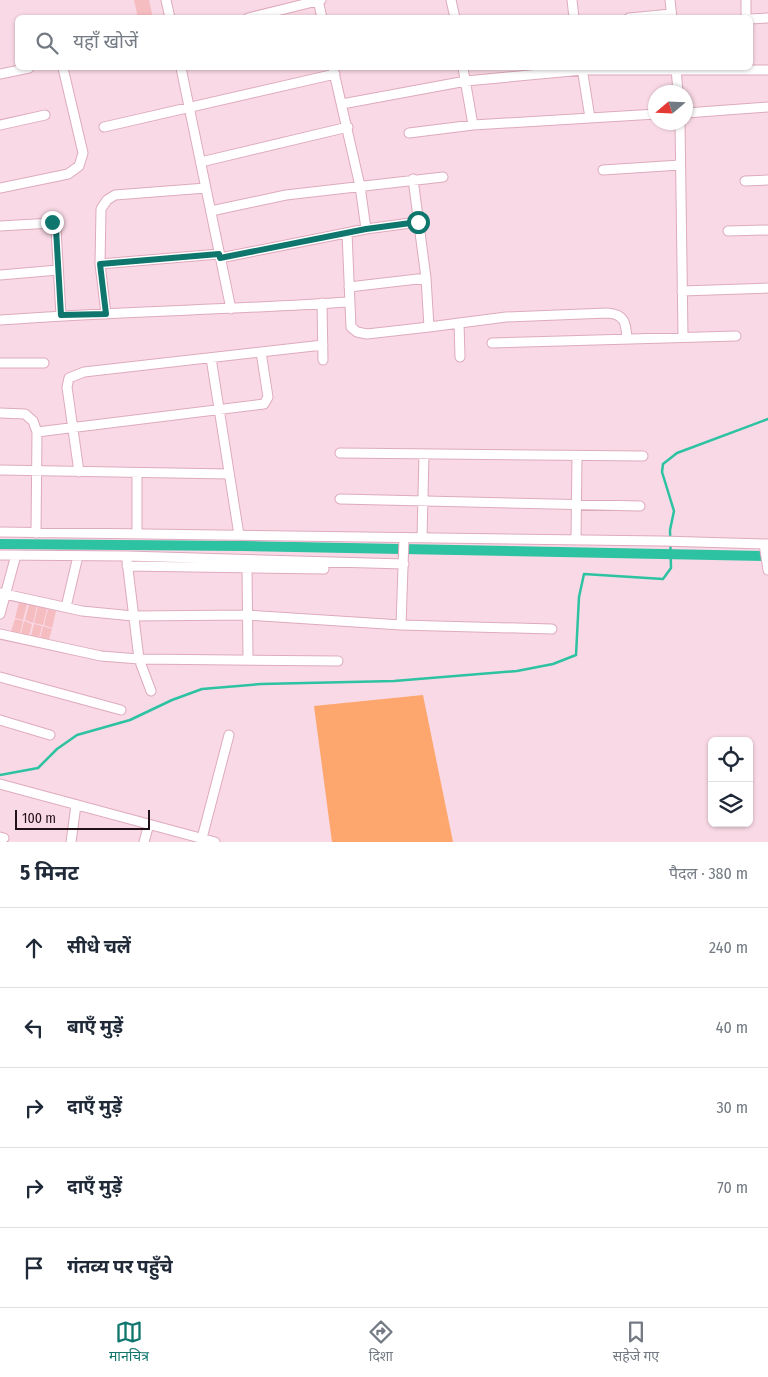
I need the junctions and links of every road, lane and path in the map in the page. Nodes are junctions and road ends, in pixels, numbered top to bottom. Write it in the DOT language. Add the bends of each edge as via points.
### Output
graph roads {
  1 [pos="166,0"];
  2 [pos="319,0"];
  3 [pos="452,0"];
  4 [pos="572,0"];
  5 [pos="670,0"];
  6 [pos="746,0"];
  7 [pos="169,15"];
  8 [pos="260,15"];
  9 [pos="322,15"];
  10 [pos="454,15"];
  11 [pos="574,15"];
  12 [pos="671,15"];
  13 [pos="746,15"];
  14 [pos="768,18"];
  15 [pos="753,19"];
  16 [pos="753,69"];
  17 [pos="19,70"];
  18 [pos="63,70"];
  19 [pos="181,70"];
  20 [pos="463,70"];
  21 [pos="573,70"];
  22 [pos="583,70"];
  23 [pos="676,70"];
  24 [pos="768,70"];
  25 [pos="334,71"];
  26 [pos="0,74"];
  27 [pos="466,81"];
  28 [pos="677,85"];
  29 [pos="342,104"];
  30 [pos="768,107"];
  31 [pos="190,109"];
  32 [pos="693,112"];
  33 [pos="648,114"];
  34 [pos="45,115"];
  35 [pos="590,118"];
  36 [pos="0,125"];
  37 [pos="474,125"];
  38 [pos="104,127"];
  39 [pos="348,127"];
  40 [pos="680,130"];
  41 [pos="409,133"];
  42 [pos="200,162"];
  43 [pos="680,166"];
  44 [pos="603,170"];
  45 [pos="443,177"];
  46 [pos="413,180"];
  47 [pos="768,180"];
  48 [pos="746,182"];
  49 [pos="360,186"];
  50 [pos="0,188"];
  51 [pos="206,188"];
  52 [pos="211,211"];
  53 [pos="418,222"];
  54 [pos="0,226"];
  55 [pos="366,229"];
  56 [pos="768,230"];
  57 [pos="728,231"];
  58 [pos="347,233"];
  59 [pos="220,256"];
  60 [pos="100,264"];
  61 [pos="58,270"];
  62 [pos="0,275"];
  63 [pos="426,278"];
  64 [pos="349,287"];
  65 [pos="768,288"];
  66 [pos="682,291"];
  67 [pos="348,302"];
  68 [pos="322,304"];
  69 [pos="231,309"];
  70 [pos="106,314"];
  71 [pos="61,315"];
  72 [pos="0,320"];
  73 [pos="459,323"];
  74 [pos="429,327"];
  75 [pos="736,336"];
  76 [pos="682,338"];
  77 [pos="627,339"];
  78 [pos="492,342"];
  79 [pos="323,345"];
  80 [pos="262,352"];
  81 [pos="460,357"];
  82 [pos="211,358"];
  83 [pos="323,360"];
  84 [pos="0,363"];
  85 [pos="44,364"];
  86 [pos="219,410"];
  87 [pos="0,413"];
  88 [pos="73,429"];
  89 [pos="37,432"];
  90 [pos="340,453"];
  91 [pos="424,454"];
  92 [pos="577,456"];
  93 [pos="643,456"];
  94 [pos="0,470"];
  95 [pos="37,471"];
  96 [pos="79,472"];
  97 [pos="137,473"];
  98 [pos="229,474"];
  99 [pos="340,499"];
  100 [pos="423,501"];
  101 [pos="576,504"];
  102 [pos="640,506"];
  103 [pos="0,532"];
  104 [pos="36,532"];
  105 [pos="137,534"];
  106 [pos="239,535"];
  107 [pos="422,538"];
  108 [pos="576,540"];
  109 [pos="404,541"];
  110 [pos="766,546"];
  111 [pos="0,555"];
  112 [pos="16,555"];
  113 [pos="78,556"];
  114 [pos="127,556"];
  115 [pos="404,561"];
  116 [pos="128,566"];
  117 [pos="767,567"];
  118 [pos="247,568"];
  119 [pos="324,569"];
  120 [pos="3,594"];
  121 [pos="66,607"];
  122 [pos="0,614"];
  123 [pos="248,615"];
  124 [pos="134,616"];
  125 [pos="401,625"];
  126 [pos="552,629"];
  127 [pos="0,634"];
  128 [pos="139,659"];
  129 [pos="248,659"];
  130 [pos="338,661"];
  131 [pos="0,677"];
  132 [pos="151,691"];
  133 [pos="121,710"];
  134 [pos="0,720"];
  135 [pos="50,735"];
  136 [pos="229,736"];
  137 [pos="1,784"];
  138 [pos="76,804"];
  139 [pos="149,824"];
  140 [pos="202,838"];
  141 [pos="70,842"];
  142 [pos="144,842"];
  143 [pos="215,842"];
  1 -- 7 [label="street"];
  2 -- 8 [label="street"];
  2 -- 9 [label="street"];
  3 -- 10 [label="street"];
  4 -- 11 [label="street"];
  5 -- 12 [label="street"];
  6 -- 13 [label="street"];
  14 -- 15 [label="street"];
  16 -- 24 [label="street"];
  17 -- 26 [label="street"];
  18 -- 50 [label="street" via="83,153 79,166 68,174"];
  19 -- 31 [label="street"];
  20 -- 27 [label="street"];
  21 -- 27 [label="street"];
  22 -- 35 [label="street"];
  23 -- 28 [label="street"];
  25 -- 29 [label="street"];
  25 -- 31 [label="street"];
  27 -- 29 [label="street"];
  27 -- 37 [label="street"];
  29 -- 39 [label="street"];
  30 -- 32 [label="street"];
  31 -- 38 [label="street"];
  31 -- 42 [label="street"];
  33 -- 35 [label="street"];
  34 -- 36 [label="street"];
  35 -- 37 [label="street"];
  37 -- 41 [label="street"];
  39 -- 42 [label="street"];
  39 -- 49 [label="street"];
  40 -- 43 [label="street"];
  42 -- 51 [label="street"];
  43 -- 44 [label="street"];
  43 -- 66 [label="street"];
  45 -- 46 [label="street"];
  46 -- 49 [label="street"];
  46 -- 53 [label="street"];
  47 -- 48 [label="street"];
  49 -- 52 [label="street" via="286,195"];
  49 -- 55 [label="street"];
  51 -- 52 [label="street"];
  51 -- 60 [label="street" via="115,195 106,200 101,209"];
  52 -- 59 [label="street"];
  53 -- 55 [label="street"];
  53 -- 63 [label="street"];
  54 -- 61 [label="street" via="52,222 56,229"];
  55 -- 58 [label="street"];
  56 -- 57 [label="street"];
  58 -- 59 [label="street"];
  58 -- 64 [label="street"];
  59 -- 60 [label="street"];
  59 -- 69 [label="street"];
  60 -- 70 [label="street"];
  61 -- 62 [label="street"];
  61 -- 71 [label="street"];
  63 -- 64 [label="street"];
  63 -- 74 [label="street"];
  64 -- 67 [label="street"];
  65 -- 66 [label="street"];
  66 -- 76 [label="street"];
  67 -- 68 [label="street"];
  67 -- 74 [label="street" via="351,328 357,332 367,334"];
  68 -- 69 [label="street"];
  68 -- 79 [label="street"];
  69 -- 70 [label="street"];
  70 -- 71 [label="street"];
  71 -- 72 [label="street"];
  73 -- 74 [label="street"];
  73 -- 77 [label="street" via="506,317 614,313 624,320"];
  73 -- 81 [label="street"];
  75 -- 76 [label="street"];
  76 -- 77 [label="street"];
  77 -- 78 [label="street"];
  79 -- 80 [label="street"];
  79 -- 83 [label="street"];
  80 -- 82 [label="street"];
  80 -- 86 [label="street" via="268,397 264,404"];
  82 -- 86 [label="street"];
  82 -- 88 [label="street" via="75,374 69,378 67,387"];
  84 -- 85 [label="street"];
  86 -- 88 [label="street"];
  86 -- 98 [label="street"];
  87 -- 89 [label="street" via="26,414"];
  88 -- 89 [label="street"];
  88 -- 96 [label="street"];
  89 -- 95 [label="street"];
  90 -- 91 [label="street"];
  91 -- 92 [label="street"];
  91 -- 100 [label="street"];
  92 -- 93 [label="street"];
  92 -- 101 [label="street"];
  94 -- 95 [label="street"];
  95 -- 96 [label="street"];
  95 -- 104 [label="street"];
  96 -- 97 [label="street"];
  97 -- 98 [label="street"];
  97 -- 105 [label="street"];
  98 -- 106 [label="street"];
  99 -- 100 [label="street"];
  100 -- 101 [label="street"];
  100 -- 107 [label="street"];
  101 -- 102 [label="street"];
  101 -- 108 [label="street"];
  103 -- 104 [label="street"];
  104 -- 105 [label="street"];
  105 -- 106 [label="street"];
  106 -- 109 [label="street"];
  107 -- 108 [label="street"];
  107 -- 109 [label="street"];
  108 -- 110 [label="street" via="662,540"];
  109 -- 115 [label="street"];
  110 -- 117 [label="street"];
  111 -- 112 [label="street"];
  112 -- 113 [label="street"];
  112 -- 120 [label="street"];
  113 -- 114 [label="street"];
  113 -- 121 [label="street"];
  114 -- 115 [label="street"];
  114 -- 116 [label="street"];
  115 -- 125 [label="street"];
  116 -- 118 [label="street"];
  116 -- 124 [label="street"];
  118 -- 119 [label="street"];
  118 -- 123 [label="street"];
  120 -- 121 [label="street"];
  120 -- 122 [label="street"];
  121 -- 124 [label="street"];
  123 -- 124 [label="street"];
  123 -- 125 [label="street"];
  123 -- 129 [label="street"];
  124 -- 128 [label="street"];
  125 -- 126 [label="street"];
  127 -- 128 [label="street" via="101,656"];
  128 -- 129 [label="street"];
  128 -- 132 [label="street"];
  129 -- 130 [label="street"];
  131 -- 133 [label="street"];
  134 -- 135 [label="street"];
  136 -- 140 [label="street"];
  137 -- 138 [label="street"];
  138 -- 139 [label="street"];
  138 -- 141 [label="street"];
  139 -- 140 [label="street"];
  139 -- 142 [label="street"];
  140 -- 143 [label="street"];
}
